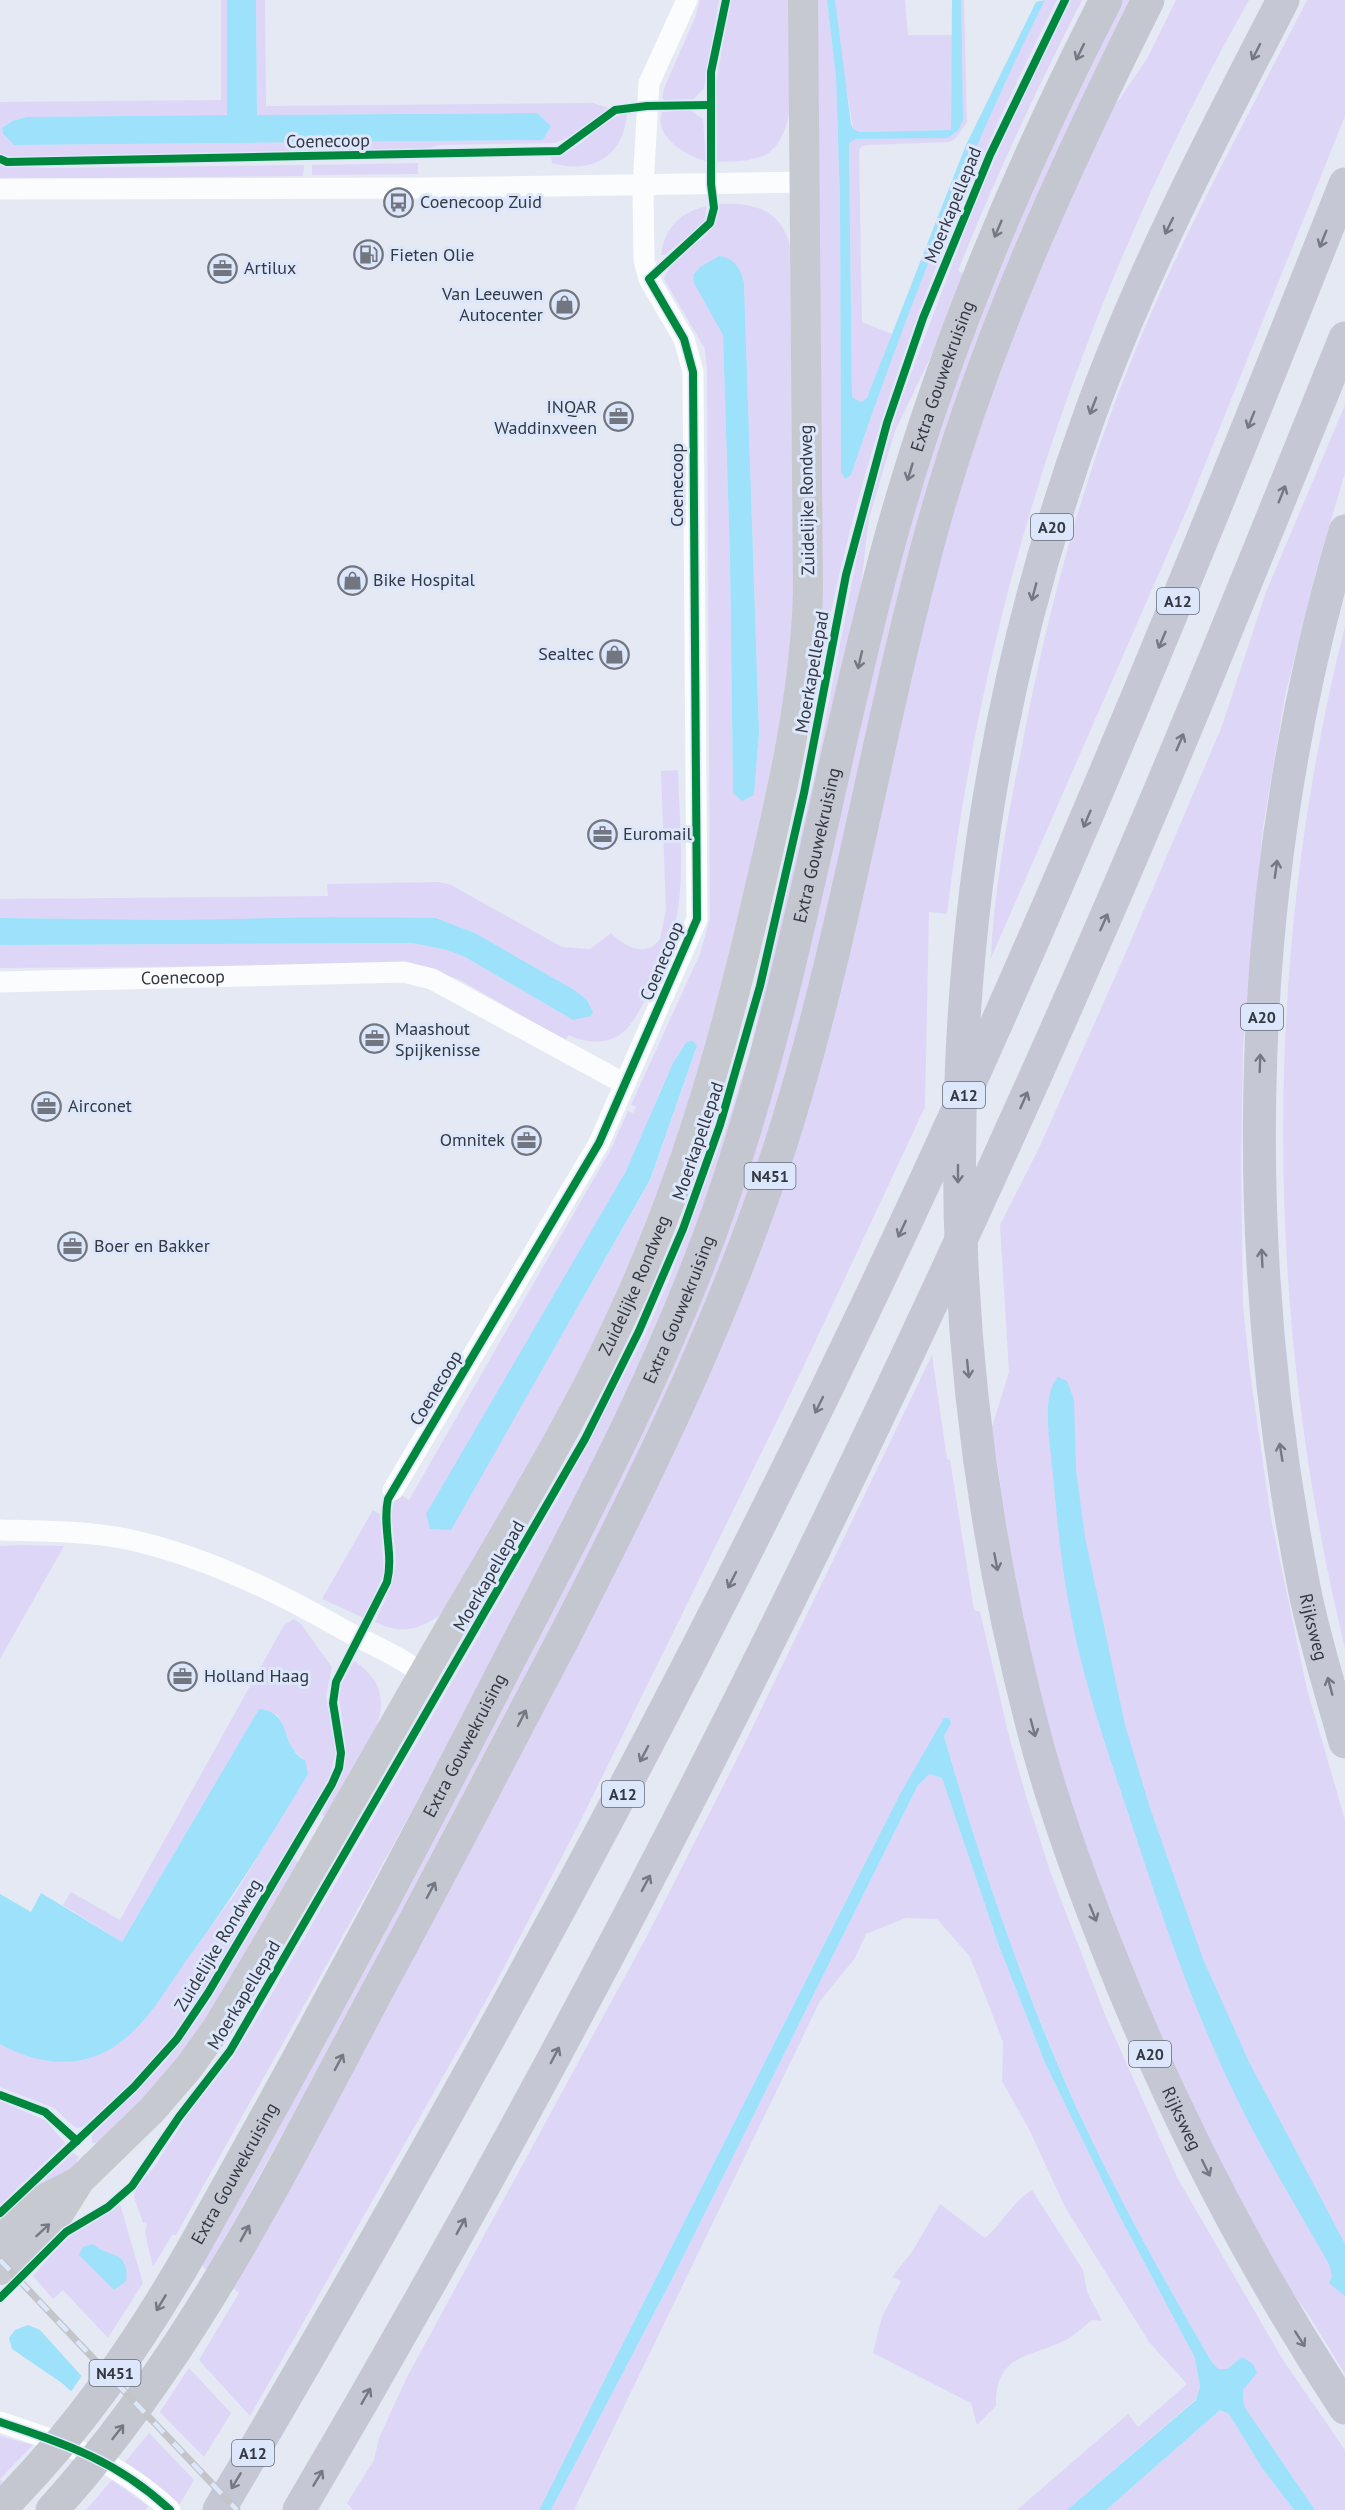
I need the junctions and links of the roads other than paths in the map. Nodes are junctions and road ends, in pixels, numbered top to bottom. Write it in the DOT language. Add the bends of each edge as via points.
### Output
graph roads {
  1 [pos="687,0"];
  2 [pos="803,0"];
  3 [pos="1106,0"];
  4 [pos="1148,0"];
  5 [pos="1283,0"];
  6 [pos="804,182"];
  7 [pos="1345,184"];
  8 [pos="643,186"];
  9 [pos="0,189"];
  10 [pos="1345,338"];
  11 [pos="1345,531"];
  12 [pos="0,982"];
  13 [pos="626,1084"];
  14 [pos="393,1490"];
  15 [pos="0,1530"];
  16 [pos="423,1675"];
  17 [pos="1345,1742"];
  18 [pos="80,2180"];
  19 [pos="0,2241"];
  20 [pos="0,2270"];
  21 [pos="1345,2408"];
  22 [pos="0,2422"];
  23 [pos="0,2509"];
  24 [pos="53,2510"];
  25 [pos="170,2510"];
  26 [pos="219,2510"];
  27 [pos="299,2510"];
  1 -- 8 [label="street, Coenecoop" via="649,83"];
  2 -- 6 [label="main road, Zuidelijke Rondweg"];
  3 -- 23 [label="main road, Extra Gouwekruising / N451, one-way" via="1005,212 927,420 865,636 760,1084 686,1297 628,1428 567,1550 375,1916 191,2252 119,2368 68,2435"];
  24 -- 4 [label="main road, Extra Gouwekruising / N451, one-way" via="156,2380 217,2284 489,1781 654,1459 713,1330 760,1207 800,1079 909,615 958,446 1035,238"];
  5 -- 21 [label="highway, Rijksweg / A20, one-way" via="1153,260 1088,419 1025,626 984,827 962,1018 960,1258 979,1459 1019,1671 1079,1877 1146,2047 1286,2319"];
  6 -- 8 [label="street"];
  6 -- 16 [label="main road, Zuidelijke Rondweg" via="808,582 804,664 797,720 730,1016 688,1154 613,1336 557,1443"];
  7 -- 26 [label="highway, A12, one-way" via="1180,596 1001,1013 791,1462 651,1740 430,2148"];
  8 -- 9 [label="street"];
  8 -- 13 [label="street, Coenecoop" via="644,260 649,279 684,339 693,372 697,919"];
  27 -- 10 [label="highway, one-way" via="506,2147 675,1828 791,1594 1000,1153 1149,815"];
  17 -- 11 [label="highway, Rijksweg / A20, one-way" via="1305,1590 1290,1509 1277,1426 1259,1203 1261,1041 1268,940 1285,803 1302,707"];
  12 -- 13 [label="street, Coenecoop" via="404,972 432,979"];
  13 -- 14 [label="street, Coenecoop" via="599,1143"];
  15 -- 16 [label="street" via="125,1539 189,1556 296,1603 405,1660"];
  16 -- 18 [label="main road, Zuidelijke Rondweg" via="217,2028 152,2110"];
  18 -- 19 [label="main road, Zuidelijke Rondweg" via="42,2200"];
  20 -- 18 [label="main road, Zuidelijke Rondweg, one-way" via="58,2215"];
  22 -- 25 [label="street" via="96,2457 132,2479"];
}
